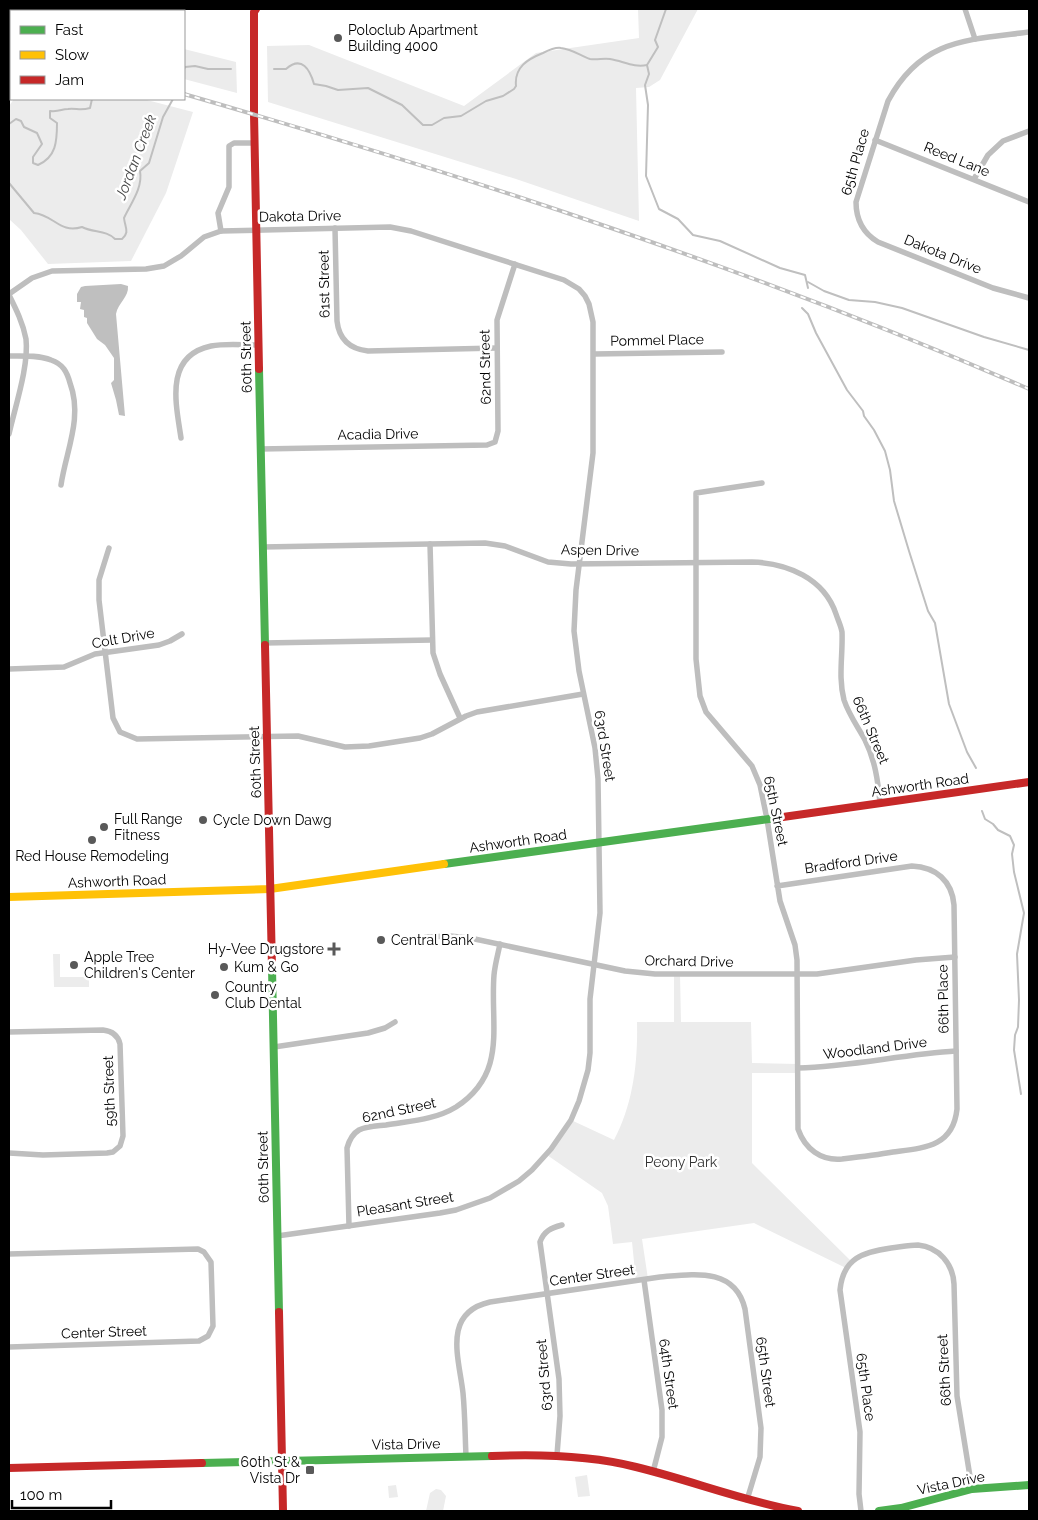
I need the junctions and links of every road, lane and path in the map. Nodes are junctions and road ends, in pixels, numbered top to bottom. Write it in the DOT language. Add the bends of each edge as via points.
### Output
graph roads {
  1 [pos="965,9"];
  2 [pos="254,10"];
  3 [pos="1029,32"];
  4 [pos="975,39"];
  5 [pos="1029,132"];
  6 [pos="874,140"];
  7 [pos="254,144"];
  8 [pos="974,179"];
  9 [pos="1029,202"];
  10 [pos="858,219"];
  11 [pos="335,228"];
  12 [pos="256,230"];
  13 [pos="221,231"];
  14 [pos="515,264"];
  15 [pos="9,295"];
  16 [pos="1029,298"];
  17 [pos="590,306"];
  18 [pos="258,346"];
  19 [pos="497,348"];
  20 [pos="722,352"];
  21 [pos="594,354"];
  22 [pos="9,356"];
  23 [pos="26,356"];
  24 [pos="9,434"];
  25 [pos="181,438"];
  26 [pos="495,442"];
  27 [pos="260,449"];
  28 [pos="762,483"];
  29 [pos="61,486"];
  30 [pos="430,544"];
  31 [pos="262,547"];
  32 [pos="109,548"];
  33 [pos="696,563"];
  34 [pos="580,564"];
  35 [pos="791,568"];
  36 [pos="182,634"];
  37 [pos="432,640"];
  38 [pos="264,644"];
  39 [pos="105,652"];
  40 [pos="9,670"];
  41 [pos="583,694"];
  42 [pos="460,718"];
  43 [pos="266,736"];
  44 [pos="1029,782"];
  45 [pos="880,803"];
  46 [pos="767,819"];
  47 [pos="599,842"];
  48 [pos="929,869"];
  49 [pos="776,886"];
  50 [pos="270,889"];
  51 [pos="9,897"];
  52 [pos="426,937"];
  53 [pos="500,944"];
  54 [pos="955,957"];
  55 [pos="594,964"];
  56 [pos="798,974"];
  57 [pos="395,1022"];
  58 [pos="9,1032"];
  59 [pos="274,1047"];
  60 [pos="956,1052"];
  61 [pos="798,1068"];
  62 [pos="9,1153"];
  63 [pos="842,1160"];
  64 [pos="528,1173"];
  65 [pos="562,1225"];
  66 [pos="349,1226"];
  67 [pos="277,1236"];
  68 [pos="9,1254"];
  69 [pos="846,1268"];
  70 [pos="698,1275"];
  71 [pos="644,1280"];
  72 [pos="546,1294"];
  73 [pos="9,1347"];
  74 [pos="558,1455"];
  75 [pos="466,1456"];
  76 [pos="282,1460"];
  77 [pos="9,1468"];
  78 [pos="653,1472"];
  79 [pos="1029,1485"];
  80 [pos="972,1490"];
  81 [pos="747,1500"];
  82 [pos="283,1511"];
  83 [pos="798,1511"];
  84 [pos="861,1511"];
  85 [pos="880,1511"];
  1 -- 4 [label="street"];
  2 -- 7 [label="main road, 60th Street"];
  3 -- 4 [label="street, 65th Place"];
  4 -- 6 [label="street, 65th Place" via="948,46 921,60 907,72 894,88"];
  5 -- 8 [label="street" via="1003,142 988,155"];
  6 -- 8 [label="street, Reed Lane"];
  6 -- 10 [label="street, 65th Place" via="856,202"];
  7 -- 12 [label="main road, 60th Street"];
  7 -- 13 [label="street" via="234,143 229,146 229,187 218,213"];
  8 -- 9 [label="street, Reed Lane"];
  10 -- 16 [label="street, Dakota Drive" via="878,242 993,288"];
  11 -- 12 [label="street, Dakota Drive"];
  11 -- 14 [label="street, Dakota Drive" via="401,228"];
  11 -- 19 [label="street, 61st Street" via="338,329 350,346 368,351"];
  12 -- 13 [label="street, Dakota Drive"];
  12 -- 18 [label="main road, 60th Street"];
  13 -- 15 [label="street, Dakota Drive" via="204,237 164,266 52,272 32,278"];
  14 -- 17 [label="street, Dakota Drive" via="571,284 585,296"];
  14 -- 19 [label="street, 62nd Street" via="498,320"];
  15 -- 23 [label="street" via="21,320"];
  17 -- 21 [label="street, 63rd Street"];
  18 -- 25 [label="street" via="211,346 195,353 183,364 175,389"];
  18 -- 27 [label="main road, 60th Street"];
  19 -- 26 [label="street, 62nd Street" via="498,431"];
  20 -- 21 [label="street, Pommel Place"];
  21 -- 34 [label="street, 63rd Street" via="593,453"];
  22 -- 23 [label="street"];
  23 -- 24 [label="street"];
  23 -- 29 [label="street" via="58,364 65,369 72,386 76,402 75,421"];
  26 -- 27 [label="street, Acadia Drive"];
  27 -- 31 [label="main road, 60th Street"];
  28 -- 33 [label="street, 65th Street" via="696,492"];
  30 -- 31 [label="street, Aspen Drive"];
  30 -- 34 [label="street, Aspen Drive" via="485,543 505,546 548,562"];
  30 -- 37 [label="street"];
  31 -- 38 [label="main road, 60th Street"];
  32 -- 39 [label="street" via="99,580"];
  33 -- 34 [label="street, Aspen Drive"];
  33 -- 35 [label="street, Aspen Drive" via="770,562"];
  33 -- 46 [label="street, 65th Street" via="696,659 700,696 706,712 752,766 760,785"];
  34 -- 41 [label="street, 63rd Street" via="574,632"];
  35 -- 45 [label="street, 66th Street" via="814,582 834,608 841,629 842,693 874,764"];
  36 -- 39 [label="street, Colt Drive" via="159,645"];
  37 -- 38 [label="street"];
  37 -- 42 [label="street" via="436,665"];
  38 -- 43 [label="main road, 60th Street"];
  39 -- 40 [label="street, Colt Drive" via="64,667"];
  39 -- 43 [label="street" via="112,718 120,732 137,739"];
  41 -- 42 [label="street" via="477,712"];
  41 -- 47 [label="street, 63rd Street" via="597,762"];
  42 -- 43 [label="street" via="420,738 369,746 345,747 298,736"];
  43 -- 50 [label="main road, 60th Street"];
  44 -- 45 [label="main road, Ashworth Road"];
  45 -- 46 [label="main road, Ashworth Road"];
  46 -- 47 [label="main road, Ashworth Road"];
  46 -- 49 [label="street, 65th Street"];
  47 -- 50 [label="main road, Ashworth Road"];
  47 -- 55 [label="street, 63rd Street" via="600,913"];
  48 -- 49 [label="street, Bradford Drive" via="912,866"];
  48 -- 54 [label="street, 66th Place" via="947,882 953,897"];
  49 -- 56 [label="street, 65th Street" via="795,946"];
  50 -- 51 [label="main road, Ashworth Road"];
  50 -- 59 [label="main road, 60th Street"];
  52 -- 53 [label="street, Orchard Drive" via="459,937"];
  53 -- 55 [label="street, Orchard Drive"];
  53 -- 66 [label="street, 62nd Street" via="494,975 494,1047 487,1070 474,1091 447,1112 355,1132 347,1148"];
  54 -- 56 [label="street, Orchard Drive"];
  54 -- 60 [label="street, 66th Place"];
  55 -- 56 [label="street, Orchard Drive" via="655,974"];
  55 -- 64 [label="street, 63rd Street" via="590,1053 584,1086 573,1116 561,1136 543,1160"];
  56 -- 61 [label="street, 65th Street"];
  57 -- 59 [label="street" via="368,1033"];
  58 -- 62 [label="street, 59th Street" via="113,1032 119,1040 122,1142 117,1150 107,1153"];
  59 -- 67 [label="main road, 60th Street"];
  60 -- 61 [label="street, Woodland Drive"];
  60 -- 63 [label="street, 66th Place" via="956,1116 946,1136 923,1148"];
  61 -- 63 [label="street, 65th Street" via="798,1120 804,1143 816,1154"];
  64 -- 66 [label="street, Pleasant Street" via="490,1198 456,1210"];
  65 -- 72 [label="street, 63rd Street" via="545,1232 540,1242"];
  66 -- 67 [label="street, Pleasant Street"];
  67 -- 76 [label="main road, 60th Street"];
  68 -- 73 [label="street, Center Street" via="191,1248 204,1252 211,1262 213,1326 208,1336 199,1341"];
  69 -- 80 [label="street, 66th Street" via="858,1256 918,1245 939,1253 949,1266 954,1280 957,1396"];
  69 -- 84 [label="street, 65th Place" via="840,1290 860,1432"];
  70 -- 71 [label="street, Center Street"];
  70 -- 81 [label="street, 65th Street" via="728,1282 740,1294 745,1309 761,1428 760,1457"];
  71 -- 72 [label="street, Center Street"];
  71 -- 78 [label="street, 64th Street" via="662,1410 662,1437"];
  72 -- 74 [label="street, 63rd Street" via="560,1397"];
  72 -- 75 [label="street, Center Street" via="490,1302 474,1308 459,1325 457,1346"];
  74 -- 75 [label="main road, Vista Drive"];
  74 -- 78 [label="main road, Vista Drive" via="606,1461"];
  75 -- 76 [label="main road, Vista Drive"];
  76 -- 77 [label="main road, Vista Drive"];
  76 -- 82 [label="main road, 60th Street"];
  78 -- 81 [label="main road, Vista Drive"];
  79 -- 80 [label="main road, Vista Drive"];
  80 -- 85 [label="main road, Vista Drive"];
  81 -- 83 [label="main road, Vista Drive"];
}
